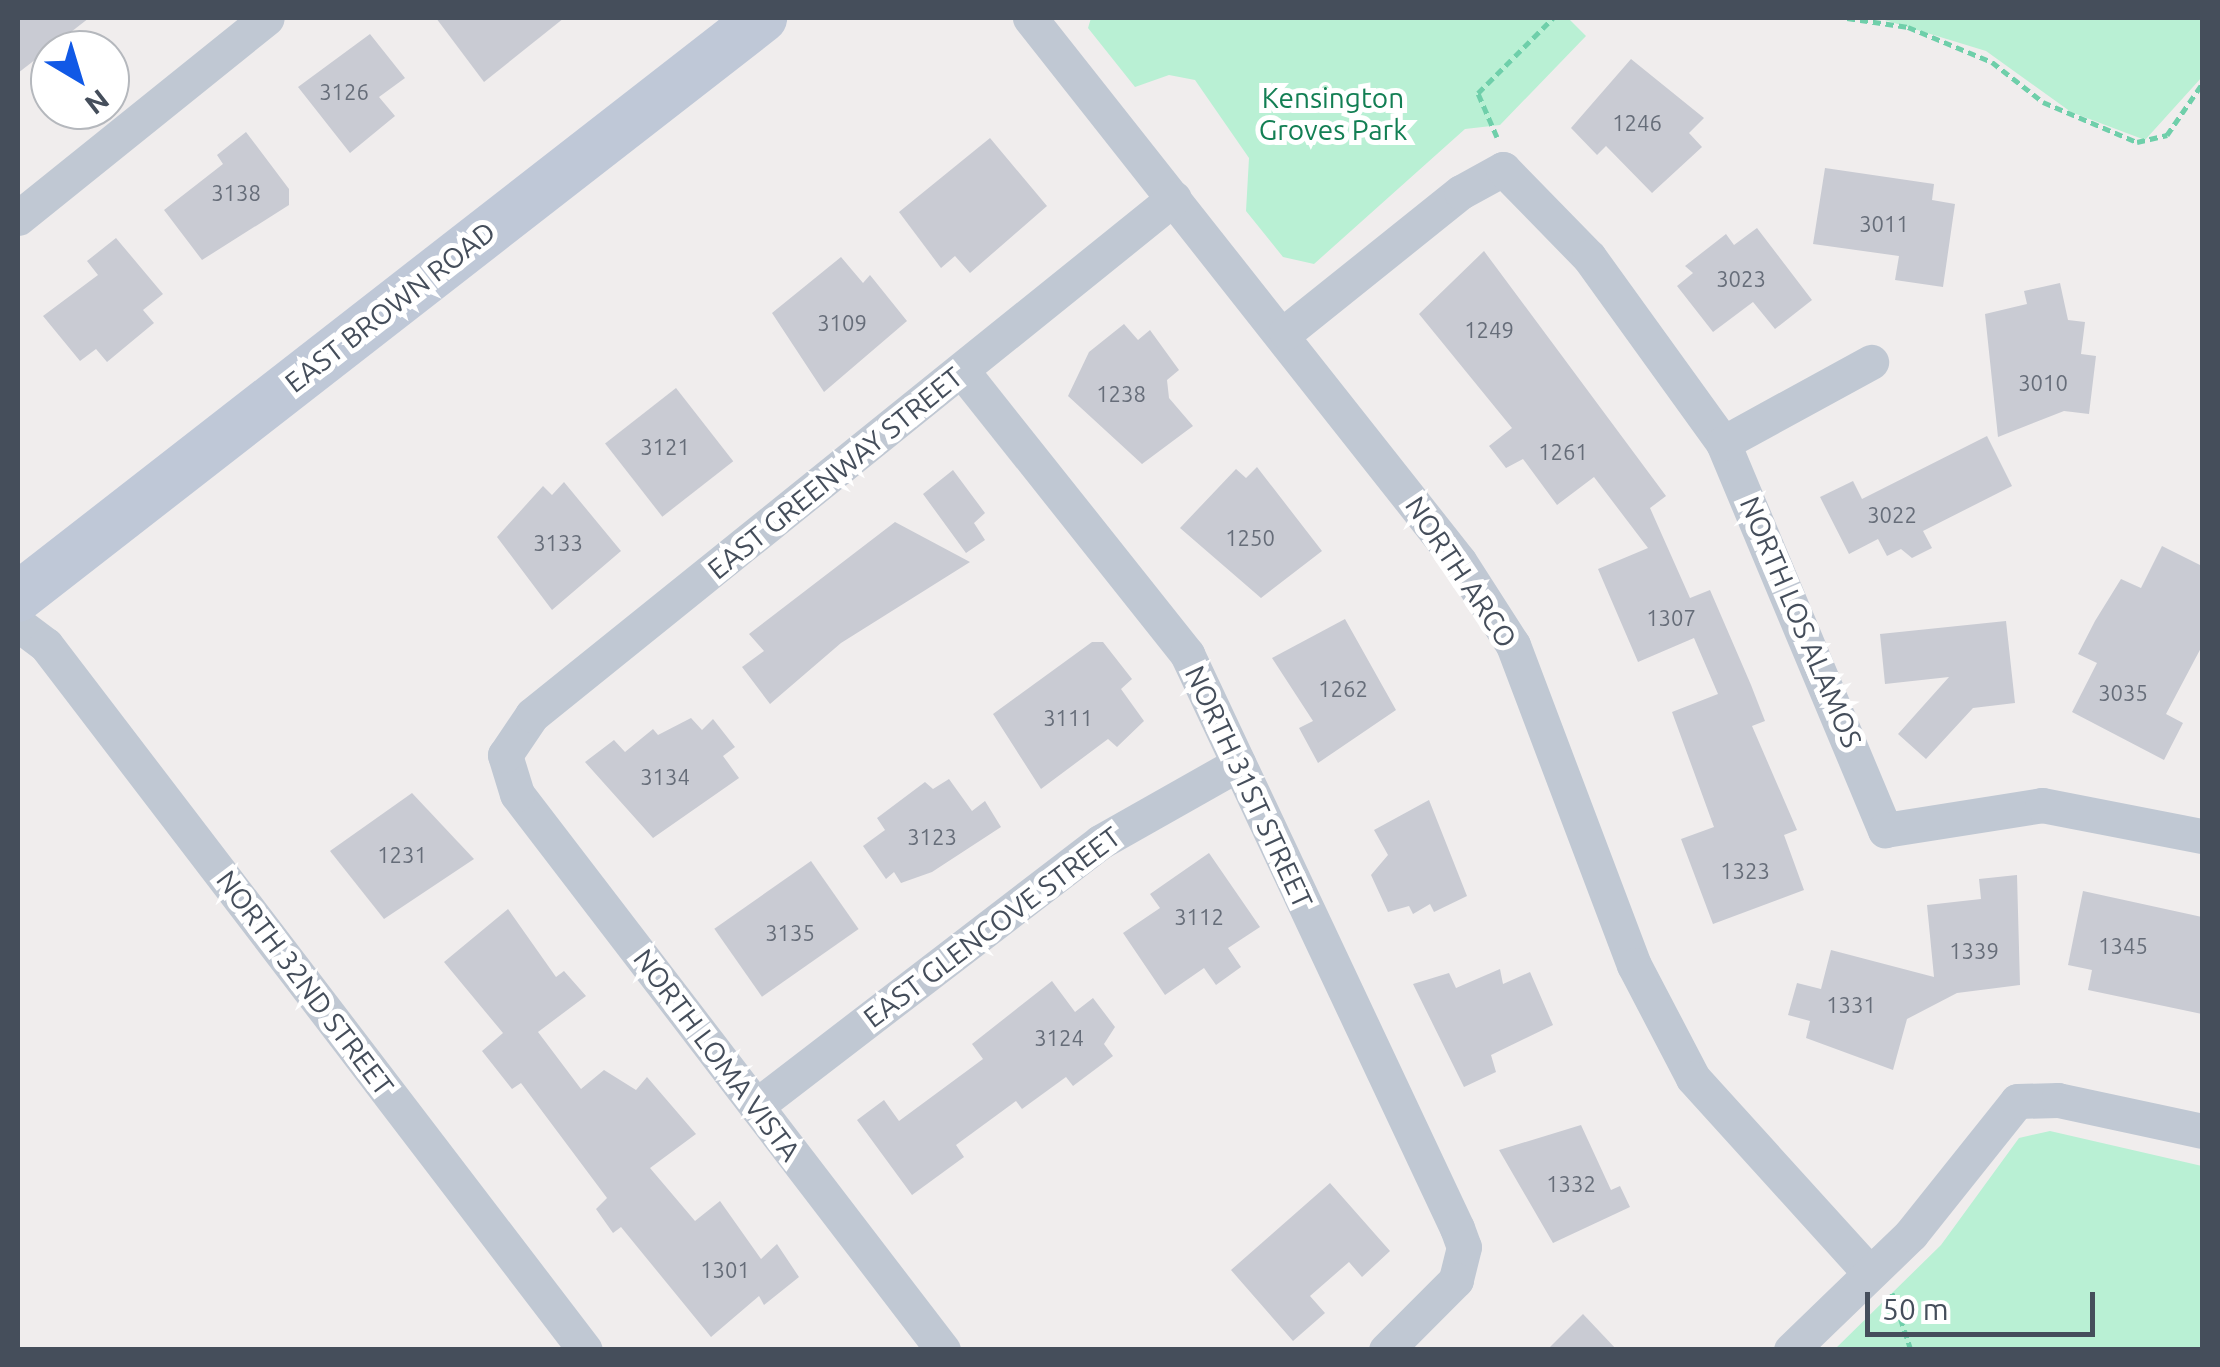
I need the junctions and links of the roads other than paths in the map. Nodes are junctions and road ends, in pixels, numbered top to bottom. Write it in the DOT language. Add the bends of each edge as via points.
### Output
graph roads {
  1 [pos="267,18"];
  2 [pos="762,18"];
  3 [pos="1030,18"];
  4 [pos="1174,198"];
  5 [pos="18,218"];
  6 [pos="1286,332"];
  7 [pos="1871,362"];
  8 [pos="962,372"];
  9 [pos="1724,443"];
  10 [pos="18,597"];
  11 [pos="18,624"];
  12 [pos="505,755"];
  13 [pos="1238,764"];
  14 [pos="2202,836"];
  15 [pos="756,1106"];
  16 [pos="2202,1131"];
  17 [pos="1880,1282"];
  18 [pos="585,1350"];
  19 [pos="943,1350"];
  20 [pos="1386,1350"];
  21 [pos="1791,1350"];
  1 -- 5 [label="street"];
  2 -- 10 [label="main road, EAST BROWN ROAD"];
  3 -- 4 [label="street, NORTH ARCO"];
  4 -- 6 [label="street, NORTH ARCO"];
  4 -- 8 [label="street, EAST GREENWAY STREET"];
  6 -- 9 [label="street, NORTH LOS ALAMOS" via="1461,192 1504,169 1589,257"];
  6 -- 17 [label="street, NORTH ARCO" via="1513,645 1634,965 1693,1078"];
  7 -- 9 [label="street"];
  8 -- 12 [label="street, EAST GREENWAY STREET" via="532,716"];
  8 -- 13 [label="street, NORTH 31ST STREET" via="1187,654"];
  9 -- 14 [label="street, NORTH LOS ALAMOS" via="1885,830 2042,805"];
  11 -- 18 [label="street, NORTH 32ND STREET" via="46,645"];
  12 -- 15 [label="street, NORTH LOMA VISTA" via="517,794"];
  13 -- 15 [label="street, EAST GLENCOVE STREET" via="1100,842"];
  13 -- 20 [label="street, NORTH 31ST STREET" via="1464,1247 1456,1280"];
  15 -- 19 [label="street, NORTH LOMA VISTA"];
  16 -- 17 [label="street" via="2058,1100 2017,1101"];
  17 -- 21 [label="street"];
}
